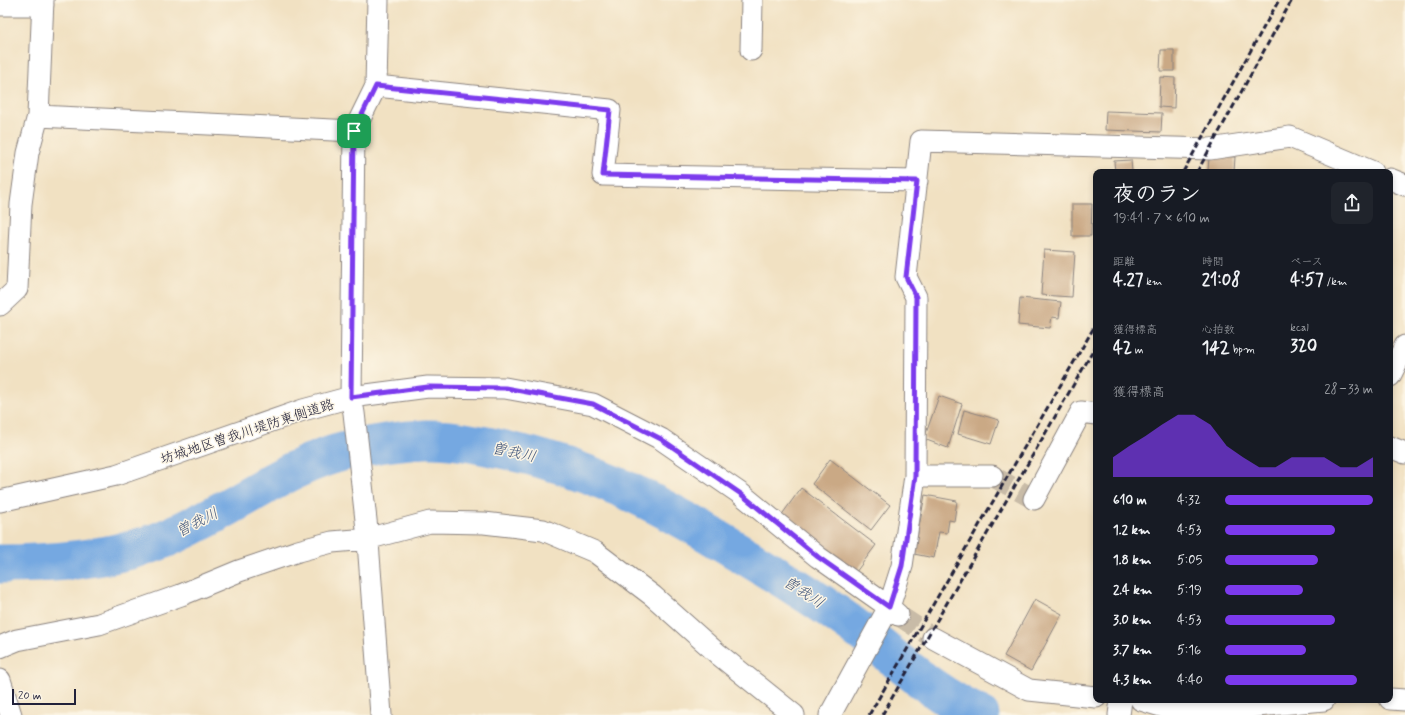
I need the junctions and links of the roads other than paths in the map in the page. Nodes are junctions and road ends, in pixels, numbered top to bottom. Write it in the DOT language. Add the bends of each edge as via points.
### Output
graph roads {
  1 [pos="378,0"];
  2 [pos="752,0"];
  3 [pos="43,2"];
  4 [pos="0,5"];
  5 [pos="751,50"];
  6 [pos="376,86"];
  7 [pos="38,116"];
  8 [pos="354,131"];
  9 [pos="1366,169"];
  10 [pos="1393,180"];
  11 [pos="917,181"];
  12 [pos="1405,185"];
  13 [pos="0,305"];
  14 [pos="1405,346"];
  15 [pos="1393,370"];
  16 [pos="353,405"];
  17 [pos="1093,414"];
  18 [pos="1393,448"];
  19 [pos="1405,453"];
  20 [pos="915,476"];
  21 [pos="992,476"];
  22 [pos="1034,499"];
  23 [pos="0,501"];
  24 [pos="367,534"];
  25 [pos="889,615"];
  26 [pos="933,638"];
  27 [pos="0,647"];
  28 [pos="0,680"];
  29 [pos="1093,697"];
  30 [pos="1393,699"];
  31 [pos="1405,700"];
  32 [pos="1151,703"];
  33 [pos="1291,703"];
  34 [pos="11,715"];
  35 [pos="381,715"];
  36 [pos="794,715"];
  37 [pos="830,715"];
  1 -- 6 [label="street"];
  2 -- 5 [label="street"];
  3 -- 4 [label="street"];
  3 -- 7 [label="street"];
  6 -- 8 [label="street"];
  6 -- 11 [label="street" via="610,110 603,175"];
  7 -- 8 [label="street"];
  7 -- 13 [label="street" via="28,153 21,204 17,289"];
  8 -- 16 [label="street"];
  9 -- 11 [label="street" via="1290,137 1210,149 921,140"];
  10 -- 12 [label="street"];
  11 -- 20 [label="street" via="906,277 916,297"];
  14 -- 15 [label="street"];
  16 -- 23 [label="street, 坊城地区曽我川堤防東側道路" via="303,410 116,475"];
  16 -- 24 [label="street"];
  16 -- 25 [label="street, 坊城地区曽我川堤防東側道路" via="428,387 505,388 593,404 661,439 741,494"];
  17 -- 22 [label="street" via="1081,412"];
  18 -- 19 [label="street"];
  20 -- 21 [label="street"];
  20 -- 25 [label="street" via="902,566"];
  24 -- 27 [label="street" via="298,551 99,624 17,640"];
  24 -- 35 [label="street"];
  24 -- 36 [label="street" via="430,522 484,523 543,530 595,552 653,596 718,654"];
  25 -- 37 [label="street"];
  26 -- 29 [label="street" via="1029,690"];
  28 -- 34 [label="street"];
  30 -- 31 [label="street"];
  32 -- 33 [label="street" via="1164,707 1237,708"];
}
